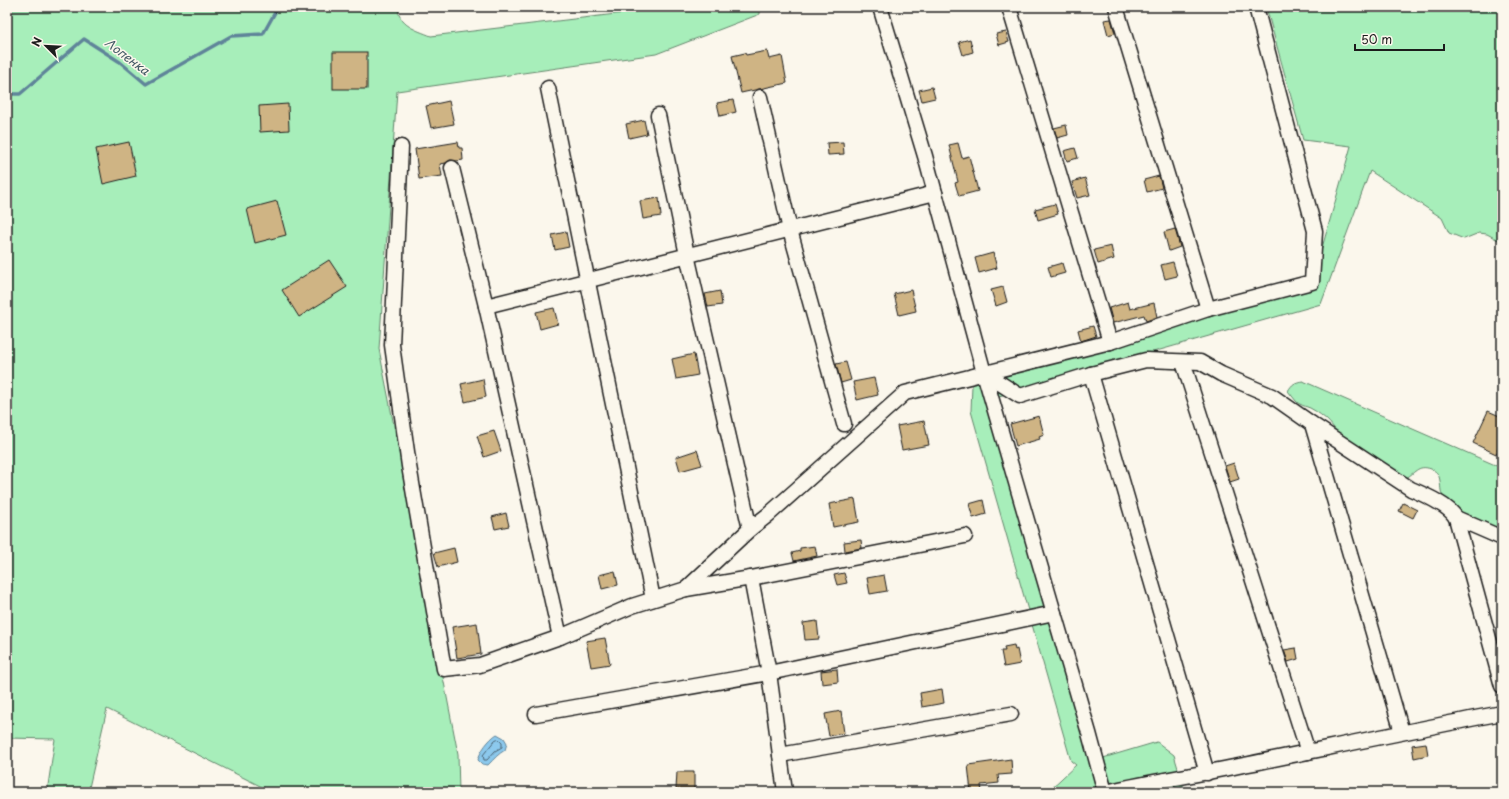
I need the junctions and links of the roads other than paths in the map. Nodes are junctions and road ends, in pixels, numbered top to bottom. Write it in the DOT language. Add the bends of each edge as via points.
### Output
graph roads {
  1 [pos="880,7"];
  2 [pos="1009,7"];
  3 [pos="1116,7"];
  4 [pos="1256,7"];
  5 [pos="548,88"];
  6 [pos="760,97"];
  7 [pos="658,115"];
  8 [pos="401,147"];
  9 [pos="452,168"];
  10 [pos="935,193"];
  11 [pos="790,230"];
  12 [pos="687,255"];
  13 [pos="588,280"];
  14 [pos="486,306"];
  15 [pos="1208,309"];
  16 [pos="1110,342"];
  17 [pos="1183,362"];
  18 [pos="984,373"];
  19 [pos="1091,374"];
  20 [pos="844,424"];
  21 [pos="1312,424"];
  22 [pos="1456,518"];
  23 [pos="750,528"];
  24 [pos="965,536"];
  25 [pos="1502,538"];
  26 [pos="751,578"];
  27 [pos="686,589"];
  28 [pos="653,599"];
  29 [pos="1054,613"];
  30 [pos="560,637"];
  31 [pos="769,672"];
  32 [pos="1502,686"];
  33 [pos="1502,713"];
  34 [pos="536,714"];
  35 [pos="1011,714"];
  36 [pos="1402,732"];
  37 [pos="1308,752"];
  38 [pos="780,755"];
  39 [pos="1207,773"];
  40 [pos="784,792"];
  41 [pos="1106,792"];
  1 -- 10 [label="street"];
  2 -- 16 [label="street"];
  3 -- 15 [label="street"];
  4 -- 15 [label="street" via="1315,231 1312,282"];
  5 -- 13 [label="street"];
  6 -- 11 [label="street"];
  7 -- 12 [label="street"];
  8 -- 30 [label="street" via="392,345 409,466 444,669 480,664"];
  9 -- 14 [label="street"];
  10 -- 11 [label="street"];
  10 -- 18 [label="street"];
  11 -- 12 [label="street"];
  11 -- 20 [label="street"];
  12 -- 13 [label="street"];
  12 -- 23 [label="street"];
  13 -- 14 [label="street"];
  13 -- 28 [label="street"];
  14 -- 30 [label="street"];
  15 -- 16 [label="street"];
  16 -- 18 [label="street"];
  17 -- 19 [label="street" via="1146,360"];
  17 -- 21 [label="street" via="1200,362 1272,396"];
  17 -- 37 [label="street"];
  18 -- 19 [label="street" via="1020,396"];
  18 -- 23 [label="street" via="905,393 768,515"];
  18 -- 29 [label="street"];
  19 -- 39 [label="street"];
  21 -- 22 [label="street" via="1411,489 1453,512"];
  21 -- 36 [label="street"];
  22 -- 25 [label="street"];
  22 -- 32 [label="street"];
  23 -- 27 [label="street"];
  24 -- 26 [label="street"];
  26 -- 27 [label="street"];
  26 -- 31 [label="street"];
  27 -- 28 [label="street"];
  28 -- 30 [label="street"];
  29 -- 31 [label="street"];
  29 -- 41 [label="street"];
  31 -- 34 [label="street"];
  31 -- 38 [label="street"];
  33 -- 36 [label="street"];
  35 -- 38 [label="street"];
  36 -- 37 [label="street"];
  37 -- 39 [label="street"];
  38 -- 40 [label="street"];
  39 -- 41 [label="street"];
}
